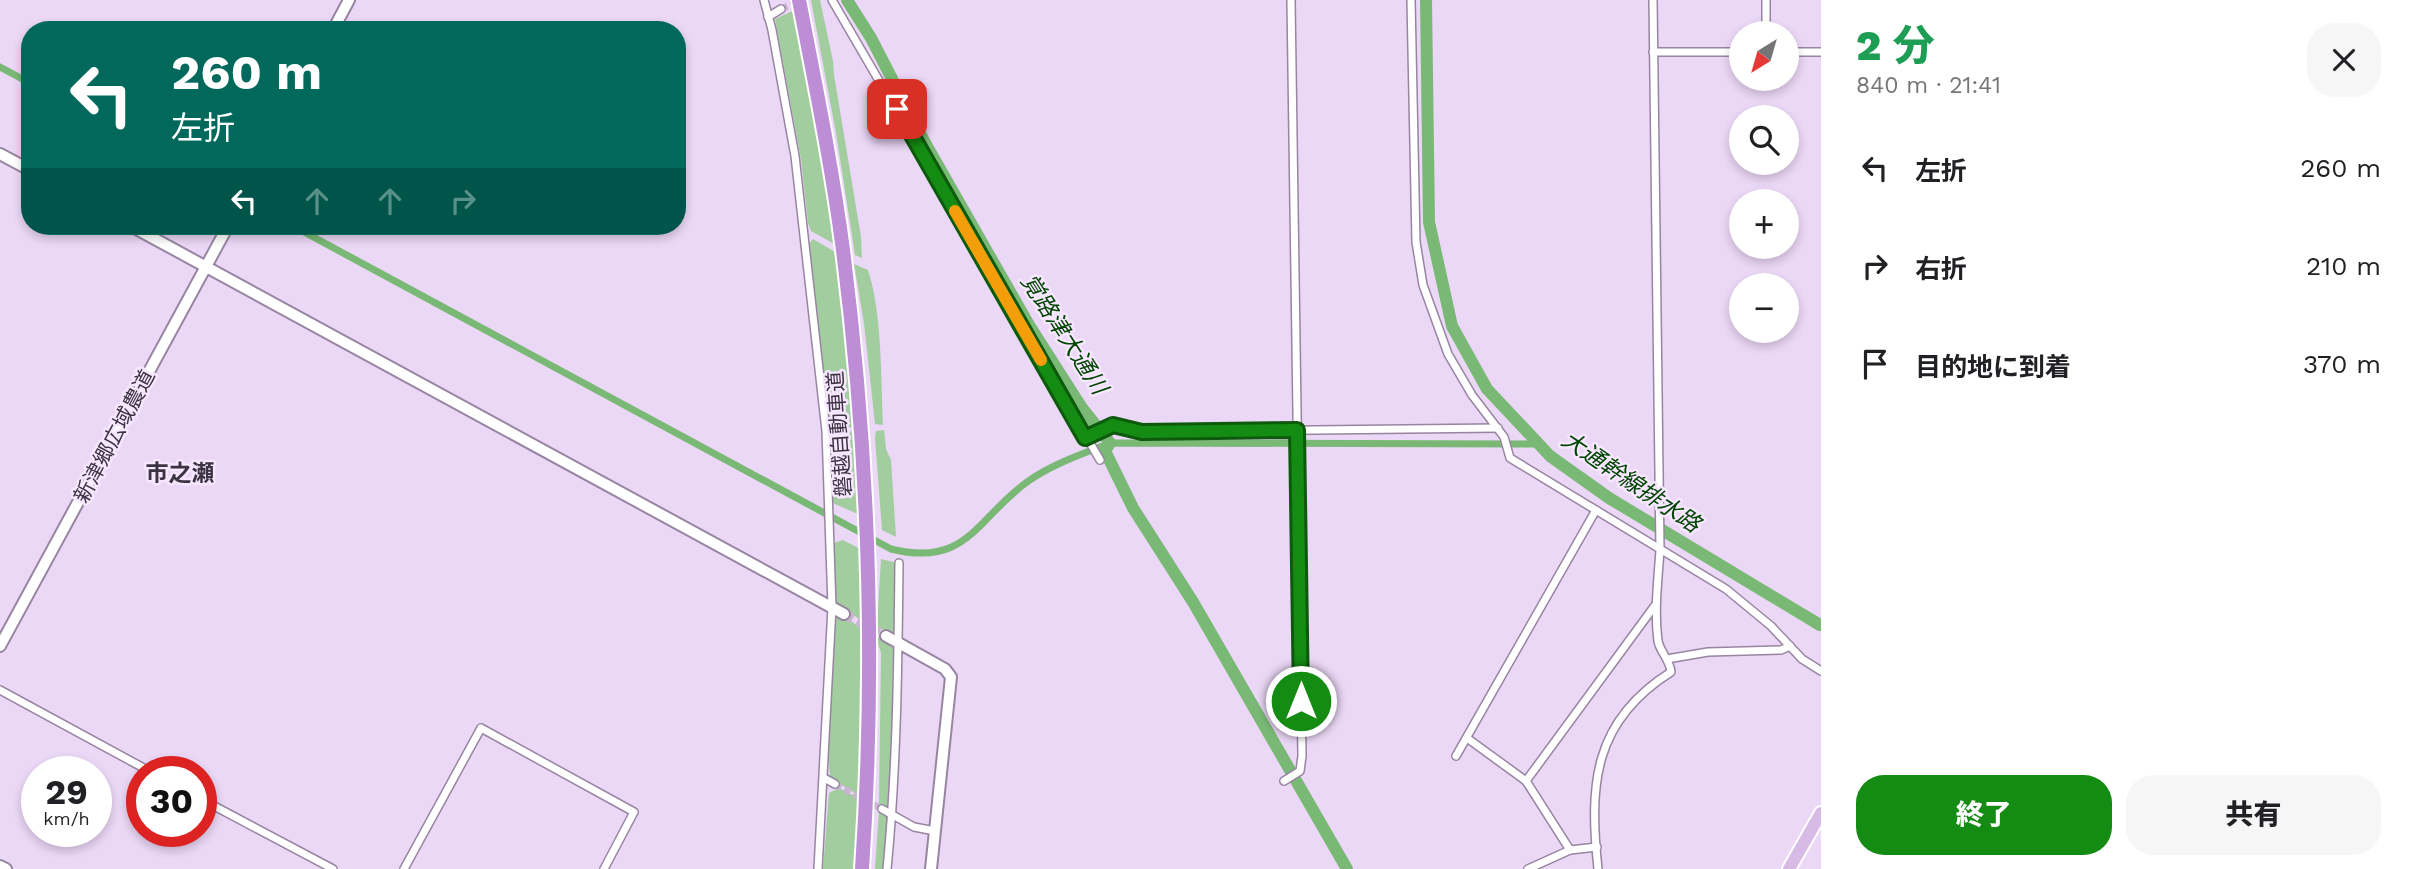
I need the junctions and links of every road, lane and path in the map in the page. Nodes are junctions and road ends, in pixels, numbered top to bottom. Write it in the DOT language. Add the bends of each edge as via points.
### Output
graph roads {
  1 [pos="349,0"];
  2 [pos="764,0"];
  3 [pos="799,0"];
  4 [pos="832,0"];
  5 [pos="1291,0"];
  6 [pos="1411,0"];
  7 [pos="1653,0"];
  8 [pos="1766,0"];
  9 [pos="781,9"];
  10 [pos="768,17"];
  11 [pos="338,21"];
  12 [pos="1766,21"];
  13 [pos="1653,52"];
  14 [pos="1729,52"];
  15 [pos="1799,52"];
  16 [pos="1821,52"];
  17 [pos="0,154"];
  18 [pos="21,165"];
  19 [pos="147,235"];
  20 [pos="223,235"];
  21 [pos="206,267"];
  22 [pos="1498,428"];
  23 [pos="1297,433"];
  24 [pos="1088,439"];
  25 [pos="1100,460"];
  26 [pos="1596,510"];
  27 [pos="1660,547"];
  28 [pos="899,563"];
  29 [pos="1657,604"];
  30 [pos="832,607"];
  31 [pos="844,614"];
  32 [pos="886,636"];
  33 [pos="899,643"];
  34 [pos="0,646"];
  35 [pos="1790,646"];
  36 [pos="1667,659"];
  37 [pos="1821,671"];
  38 [pos="0,690"];
  39 [pos="1467,738"];
  40 [pos="1455,757"];
  41 [pos="126,758"];
  42 [pos="824,778"];
  43 [pos="1287,780"];
  44 [pos="1526,782"];
  45 [pos="835,784"];
  46 [pos="217,807"];
  47 [pos="882,809"];
  48 [pos="1821,813"];
  49 [pos="892,814"];
  50 [pos="935,831"];
  51 [pos="1597,847"];
  52 [pos="1570,850"];
  53 [pos="0,866"];
  54 [pos="6,869"];
  55 [pos="333,869"];
  56 [pos="404,869"];
  57 [pos="604,869"];
  58 [pos="818,869"];
  59 [pos="862,869"];
  60 [pos="887,869"];
  61 [pos="931,869"];
  62 [pos="1528,869"];
  63 [pos="1598,869"];
  64 [pos="1789,869"];
  1 -- 11 [label="street"];
  2 -- 10 [label="street"];
  3 -- 59 [label="highway, 磐越自動車道" via="825,138 855,361 867,554 868,736"];
  4 -- 24 [label="street"];
  5 -- 23 [label="street"];
  6 -- 22 [label="street" via="1416,242 1423,285 1448,354"];
  7 -- 13 [label="street"];
  8 -- 12 [label="street"];
  9 -- 10 [label="street"];
  10 -- 30 [label="street" via="805,232 826,431"];
  13 -- 14 [label="street"];
  13 -- 27 [label="street"];
  15 -- 16 [label="street"];
  17 -- 18 [label="street"];
  19 -- 21 [label="street"];
  20 -- 21 [label="street, 新津郷広域農道"];
  21 -- 30 [label="street"];
  21 -- 34 [label="street, 新津郷広域農道"];
  22 -- 23 [label="street"];
  22 -- 26 [label="street" via="1510,458"];
  23 -- 24 [label="street" via="1142,432 1113,425"];
  23 -- 43 [label="street" via="1302,756 1298,772"];
  24 -- 25 [label="street"];
  26 -- 27 [label="street"];
  26 -- 39 [label="street"];
  27 -- 29 [label="street"];
  27 -- 35 [label="street" via="1726,589"];
  28 -- 33 [label="street"];
  29 -- 36 [label="street" via="1659,645"];
  29 -- 44 [label="street"];
  30 -- 31 [label="street"];
  30 -- 42 [label="street"];
  32 -- 33 [label="street"];
  33 -- 49 [label="street"];
  33 -- 50 [label="street" via="951,677"];
  35 -- 36 [label="street"];
  35 -- 37 [label="street"];
  36 -- 51 [label="street" via="1671,672 1631,702 1604,749 1597,780"];
  38 -- 41 [label="street"];
  39 -- 40 [label="street"];
  39 -- 44 [label="street"];
  42 -- 45 [label="street"];
  42 -- 58 [label="street"];
  44 -- 52 [label="street"];
  46 -- 55 [label="street"];
  47 -- 49 [label="street"];
  48 -- 64 [label="main road"];
  49 -- 50 [label="street" via="914,827"];
  49 -- 60 [label="street"];
  50 -- 61 [label="street"];
  51 -- 52 [label="street"];
  51 -- 63 [label="street"];
  52 -- 62 [label="street"];
  53 -- 54 [label="street"];
  56 -- 57 [label="street" via="481,728 634,812"];
}
